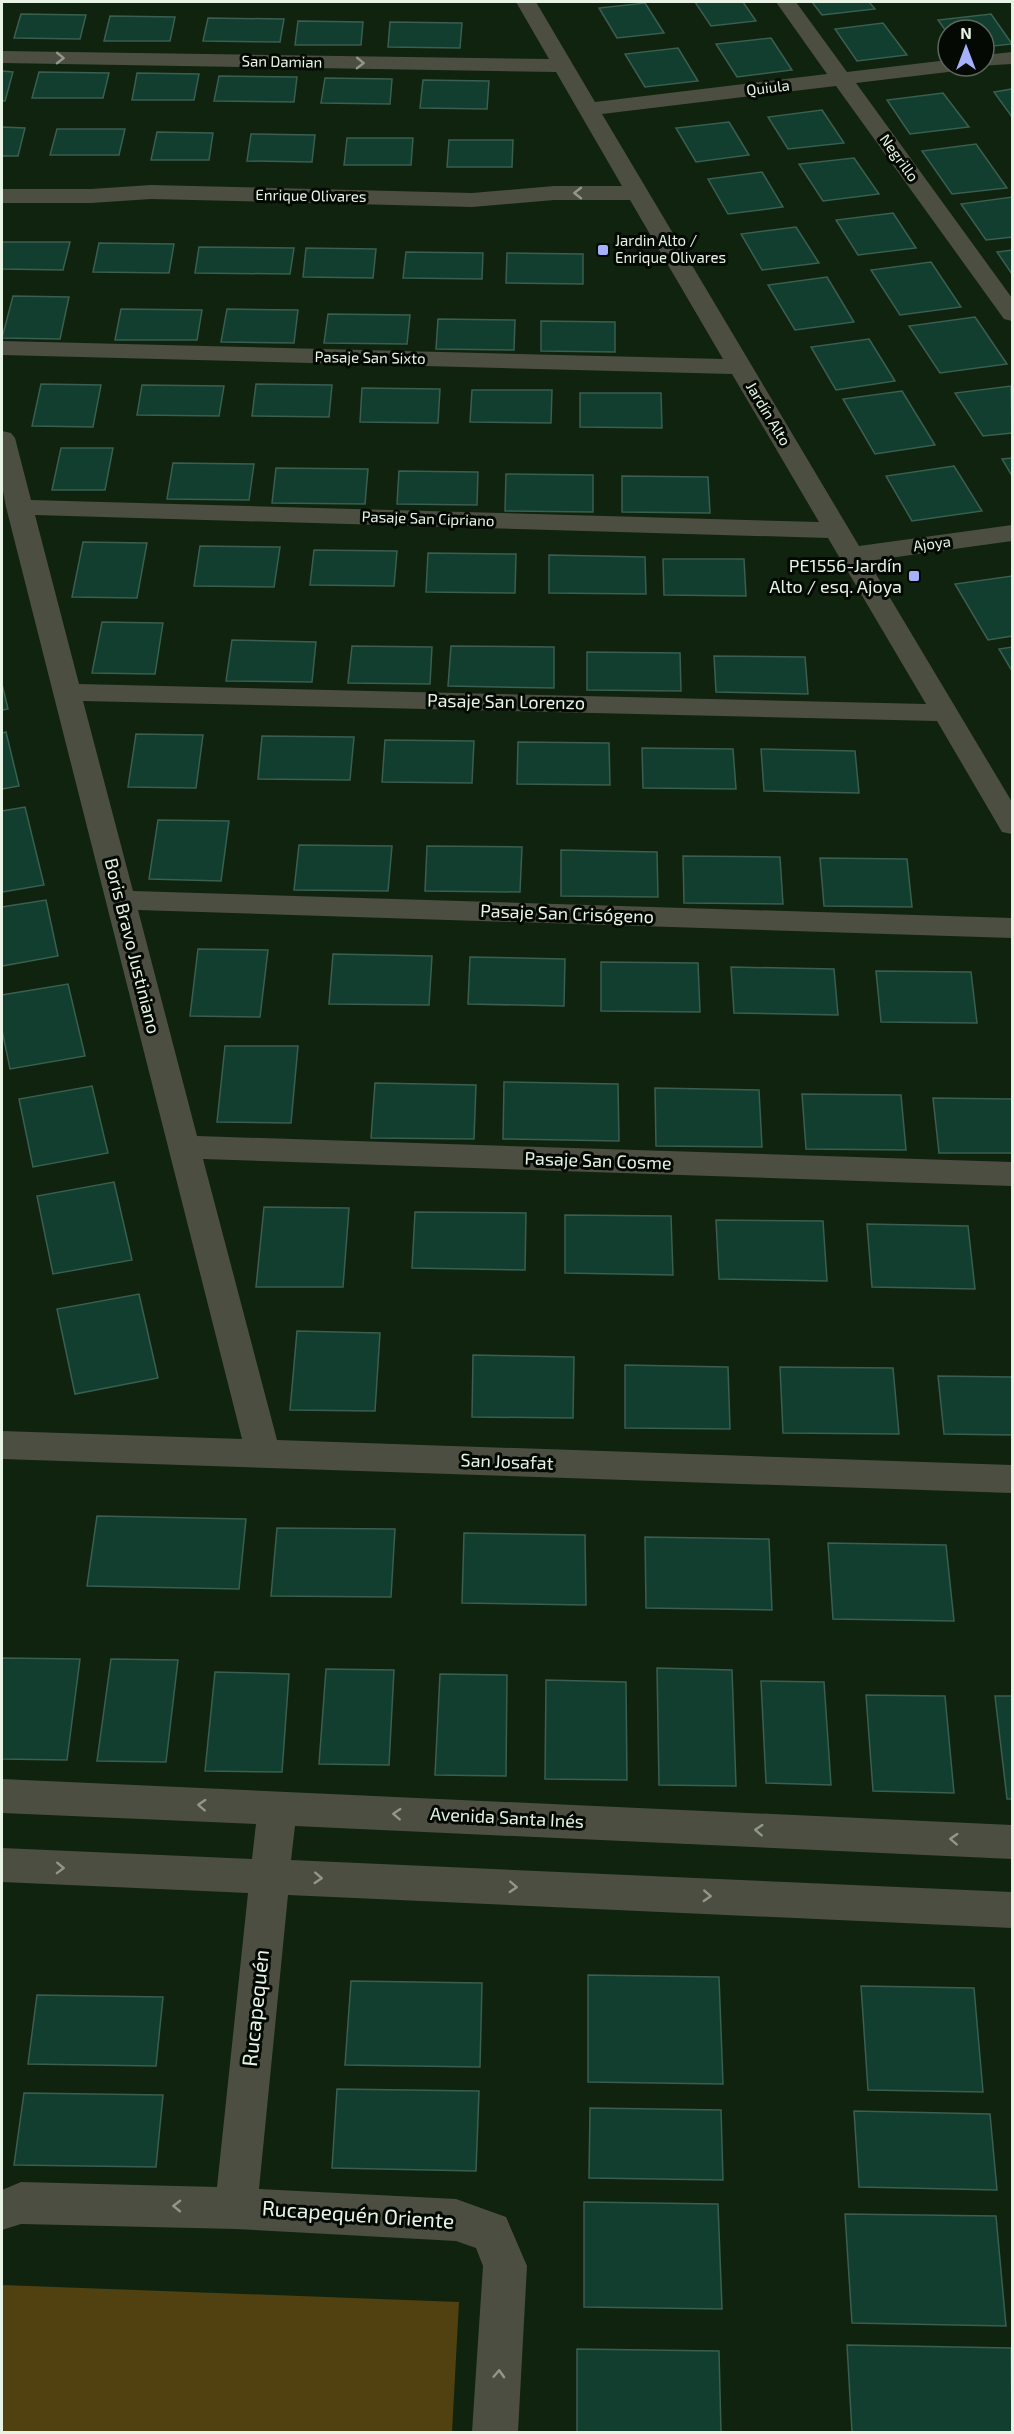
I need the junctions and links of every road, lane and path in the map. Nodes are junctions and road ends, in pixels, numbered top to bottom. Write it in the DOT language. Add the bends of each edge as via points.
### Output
graph roads {
  1 [pos="526,2"];
  2 [pos="786,2"];
  3 [pos="2,57"];
  4 [pos="1012,58"];
  5 [pos="996,60"];
  6 [pos="563,66"];
  7 [pos="936,67"];
  8 [pos="842,79"];
  9 [pos="588,110"];
  10 [pos="2,178"];
  11 [pos="151,192"];
  12 [pos="2,196"];
  13 [pos="642,203"];
  14 [pos="1012,314"];
  15 [pos="2,348"];
  16 [pos="740,367"];
  17 [pos="2,438"];
  18 [pos="19,507"];
  19 [pos="837,530"];
  20 [pos="1012,533"];
  21 [pos="852,555"];
  22 [pos="67,692"];
  23 [pos="945,713"];
  24 [pos="1012,825"];
  25 [pos="121,900"];
  26 [pos="1012,928"];
  27 [pos="184,1147"];
  28 [pos="1012,1174"];
  29 [pos="2,1445"];
  30 [pos="263,1454"];
  31 [pos="1012,1479"];
  32 [pos="2,1796"];
  33 [pos="277,1808"];
  34 [pos="1012,1842"];
  35 [pos="2,1865"];
  36 [pos="270,1876"];
  37 [pos="1012,1910"];
  38 [pos="236,2208"];
  39 [pos="2,2210"];
  40 [pos="495,2433"];
  1 -- 6 [label="street, Jardín Alto"];
  2 -- 8 [label="street, Negrillo"];
  3 -- 6 [label="street, San Damian, one-way"];
  4 -- 5 [label="street"];
  6 -- 9 [label="street, Jardín Alto"];
  7 -- 8 [label="street, Quiula"];
  8 -- 9 [label="street, Quiula"];
  8 -- 14 [label="street, Negrillo"];
  9 -- 13 [label="street, Jardín Alto"];
  10 -- 11 [label="street, Enrique Olivares" via="92,182"];
  11 -- 12 [label="street, Enrique Olivares"];
  11 -- 13 [label="street, Enrique Olivares" via="472,200 530,210"];
  13 -- 16 [label="street, Jardín Alto"];
  15 -- 16 [label="street, Pasaje San Sixto"];
  16 -- 19 [label="street, Jardín Alto"];
  17 -- 18 [label="street, Boris Bravo Justiniano"];
  18 -- 19 [label="street, Pasaje San Cipriano"];
  18 -- 22 [label="street, Boris Bravo Justiniano"];
  19 -- 21 [label="street, Jardín Alto"];
  20 -- 21 [label="street, Ajoya"];
  21 -- 23 [label="street, Jardín Alto"];
  22 -- 23 [label="street, Pasaje San Lorenzo"];
  22 -- 25 [label="street, Boris Bravo Justiniano"];
  23 -- 24 [label="street, Jardín Alto"];
  25 -- 26 [label="street, Pasaje San Crisógeno"];
  25 -- 27 [label="street, Boris Bravo Justiniano"];
  27 -- 28 [label="street, Pasaje San Cosme"];
  27 -- 30 [label="street, Boris Bravo Justiniano"];
  29 -- 30 [label="street, San Josafat"];
  30 -- 31 [label="street, San Josafat"];
  33 -- 32 [label="street, Avenida Santa Inés, one-way"];
  34 -- 33 [label="street, Avenida Santa Inés, one-way"];
  33 -- 36 [label="street, Rucapequén"];
  35 -- 36 [label="street, one-way"];
  36 -- 37 [label="street, one-way"];
  36 -- 38 [label="street, Rucapequén"];
  38 -- 39 [label="street, Rucapequén Oriente, one-way" via="21,2203"];
  40 -- 38 [label="street, Rucapequén Oriente, one-way" via="505,2266 491,2232 456,2220"];
}
